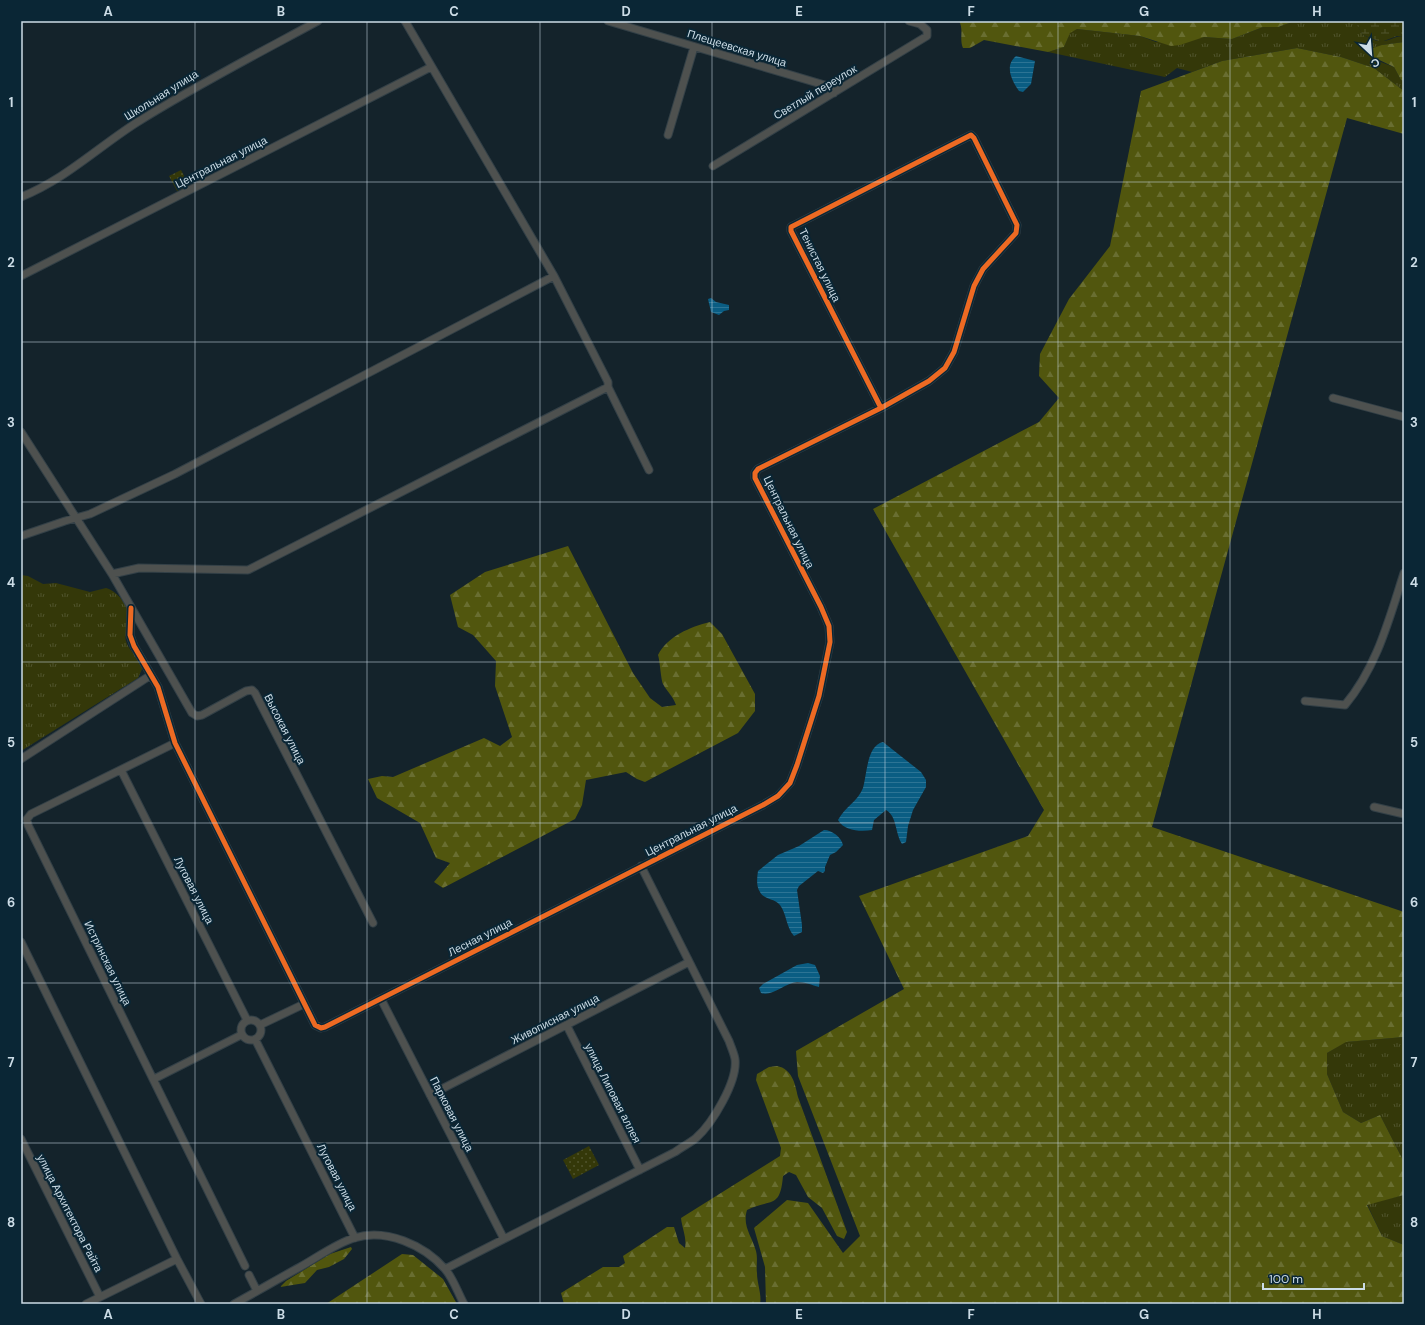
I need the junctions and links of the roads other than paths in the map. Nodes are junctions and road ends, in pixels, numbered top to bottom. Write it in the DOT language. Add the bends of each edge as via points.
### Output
graph roads {
  1 [pos="318,21"];
  2 [pos="405,21"];
  3 [pos="608,21"];
  4 [pos="909,21"];
  5 [pos="694,47"];
  6 [pos="431,67"];
  7 [pos="834,93"];
  8 [pos="668,135"];
  9 [pos="971,135"];
  10 [pos="713,166"];
  11 [pos="21,197"];
  12 [pos="21,276"];
  13 [pos="554,276"];
  14 [pos="608,388"];
  15 [pos="1333,398"];
  16 [pos="881,408"];
  17 [pos="1404,416"];
  18 [pos="21,432"];
  19 [pos="649,470"];
  20 [pos="76,518"];
  21 [pos="21,536"];
  22 [pos="1404,572"];
  23 [pos="112,574"];
  24 [pos="131,608"];
  25 [pos="151,675"];
  26 [pos="1305,701"];
  27 [pos="175,743"];
  28 [pos="21,759"];
  29 [pos="121,770"];
  30 [pos="1374,807"];
  31 [pos="1404,814"];
  32 [pos="641,866"];
  33 [pos="373,923"];
  34 [pos="21,942"];
  35 [pos="689,962"];
  36 [pos="381,1000"];
  37 [pos="304,1004"];
  38 [pos="247,1020"];
  39 [pos="260,1026"];
  40 [pos="567,1026"];
  41 [pos="241,1035"];
  42 [pos="255,1039"];
  43 [pos="154,1079"];
  44 [pos="430,1095"];
  45 [pos="21,1139"];
  46 [pos="640,1170"];
  47 [pos="355,1238"];
  48 [pos="504,1239"];
  49 [pos="177,1259"];
  50 [pos="245,1266"];
  51 [pos="446,1269"];
  52 [pos="249,1275"];
  53 [pos="257,1291"];
  54 [pos="100,1297"];
  55 [pos="86,1304"];
  56 [pos="201,1304"];
  57 [pos="234,1304"];
  58 [pos="464,1304"];
  1 -- 11 [label="street, Школьная улица" via="204,81 134,124 65,174"];
  2 -- 6 [label="street"];
  3 -- 5 [label="street, Плещеевская улица"];
  4 -- 7 [label="street, Светлый переулок" via="920,24 927,30 927,36"];
  5 -- 7 [label="street, Плещеевская улица" via="828,86"];
  5 -- 8 [label="street"];
  6 -- 12 [label="street, Центральная улица"];
  6 -- 13 [label="street"];
  7 -- 10 [label="street, Светлый переулок"];
  9 -- 16 [label="street, Центральная улица" via="1016,220 1016,233 983,269 974,286 954,352 945,368 929,381"];
  9 -- 16 [label="street, Тенистая улица" via="791,226 790,231"];
  13 -- 14 [label="street" via="608,382"];
  13 -- 20 [label="street" via="175,474 90,514"];
  14 -- 19 [label="street"];
  14 -- 23 [label="street" via="248,570 139,568"];
  15 -- 17 [label="street"];
  16 -- 32 [label="street, Центральная улица" via="758,469 755,473 755,478 820,607 828,626 830,642 819,696 790,783 778,796 763,805"];
  18 -- 20 [label="street"];
  20 -- 21 [label="street"];
  20 -- 23 [label="street"];
  22 -- 26 [label="street" via="1380,648 1360,687 1345,705"];
  23 -- 24 [label="street"];
  24 -- 25 [label="street" via="130,635"];
  24 -- 33 [label="street, Высокая улица" via="196,716 246,691 252,690 255,693"];
  25 -- 27 [label="street"];
  25 -- 28 [label="street"];
  27 -- 29 [label="street, Истринская улица"];
  27 -- 37 [label="street"];
  29 -- 38 [label="street, Луговая улица"];
  29 -- 43 [label="street, Истринская улица" via="31,814 27,819"];
  30 -- 31 [label="street"];
  32 -- 35 [label="street"];
  32 -- 36 [label="street, Лесная улица"];
  34 -- 49 [label="street"];
  35 -- 40 [label="street, Живописная улица"];
  35 -- 46 [label="street" via="729,1041 735,1060 733,1077 709,1123 696,1138"];
  36 -- 37 [label="street, Лесная улица" via="321,1028 315,1025"];
  36 -- 44 [label="street, Парковая улица"];
  37 -- 39 [label="street"];
  38 -- 39 [label="street" via="252,1020"];
  38 -- 41 [label="street" via="242,1024"];
  39 -- 42 [label="street" via="261,1031"];
  40 -- 44 [label="street, Живописная улица"];
  40 -- 46 [label="street, улица Липовая аллея"];
  41 -- 42 [label="street" via="250,1041"];
  41 -- 43 [label="street"];
  42 -- 47 [label="street, Луговая улица"];
  43 -- 50 [label="street, Истринская улица"];
  44 -- 48 [label="street, Парковая улица"];
  45 -- 54 [label="street, улица Архитектора Райта"];
  46 -- 48 [label="street"];
  47 -- 51 [label="street" via="373,1235 408,1242"];
  47 -- 53 [label="street" via="336,1246"];
  48 -- 51 [label="street"];
  49 -- 54 [label="street"];
  49 -- 56 [label="street"];
  51 -- 58 [label="street"];
  52 -- 53 [label="street"];
  53 -- 57 [label="street"];
  54 -- 55 [label="street"];
}
